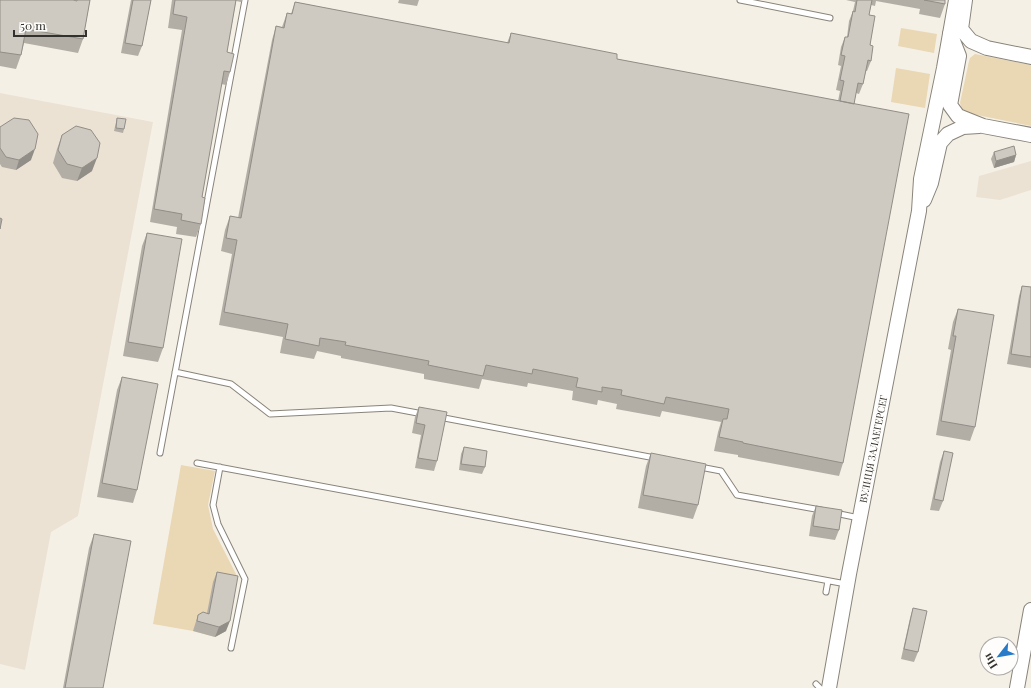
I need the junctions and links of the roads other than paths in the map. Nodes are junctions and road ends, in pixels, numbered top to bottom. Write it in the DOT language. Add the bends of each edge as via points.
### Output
graph roads {
  1 [pos="245,0"];
  2 [pos="740,0"];
  3 [pos="956,0"];
  4 [pos="965,0"];
  5 [pos="830,18"];
  6 [pos="950,33"];
  7 [pos="987,48"];
  8 [pos="959,56"];
  9 [pos="1031,57"];
  10 [pos="944,68"];
  11 [pos="982,126"];
  12 [pos="1031,135"];
  13 [pos="919,211"];
  14 [pos="175,372"];
  15 [pos="429,416"];
  16 [pos="437,417"];
  17 [pos="160,453"];
  18 [pos="660,459"];
  19 [pos="197,463"];
  20 [pos="690,465"];
  21 [pos="220,467"];
  22 [pos="825,511"];
  23 [pos="832,512"];
  24 [pos="860,518"];
  25 [pos="828,581"];
  26 [pos="847,584"];
  27 [pos="826,592"];
  28 [pos="1031,610"];
  29 [pos="231,648"];
  30 [pos="822,687"];
  31 [pos="1018,688"];
  1 -- 14 [label="lane"];
  2 -- 5 [label="lane"];
  3 -- 6 [label="main road"];
  4 -- 7 [label="main road" via="961,29 971,41"];
  6 -- 8 [label="main road"];
  6 -- 10 [label="main road"];
  7 -- 8 [label="main road" via="970,49"];
  7 -- 9 [label="main road"];
  8 -- 10 [label="main road"];
  8 -- 11 [label="main road" via="950,105 958,116"];
  10 -- 13 [label="main road" via="921,179"];
  11 -- 12 [label="main road"];
  11 -- 13 [label="main road" via="963,127 948,134 940,143 931,183"];
  13 -- 24 [label="main road, ВУЛИЦЯ ЗАЛАЕГЕРСЕГ"];
  14 -- 15 [label="lane" via="231,384 270,414 391,408"];
  14 -- 17 [label="lane"];
  16 -- 18 [label="lane"];
  19 -- 21 [label="lane"];
  20 -- 22 [label="lane" via="721,471 737,495"];
  21 -- 25 [label="lane"];
  21 -- 29 [label="lane" via="213,505 218,524 245,579"];
  23 -- 24 [label="lane"];
  24 -- 26 [label="main road, ВУЛИЦЯ ЗАЛАЕГЕРСЕГ"];
  25 -- 26 [label="lane"];
  25 -- 27 [label="lane"];
  26 -- 30 [label="main road, ВУЛИЦЯ ЗАЛАЕГЕРСЕГ"];
  28 -- 31 [label="main road"];
}
